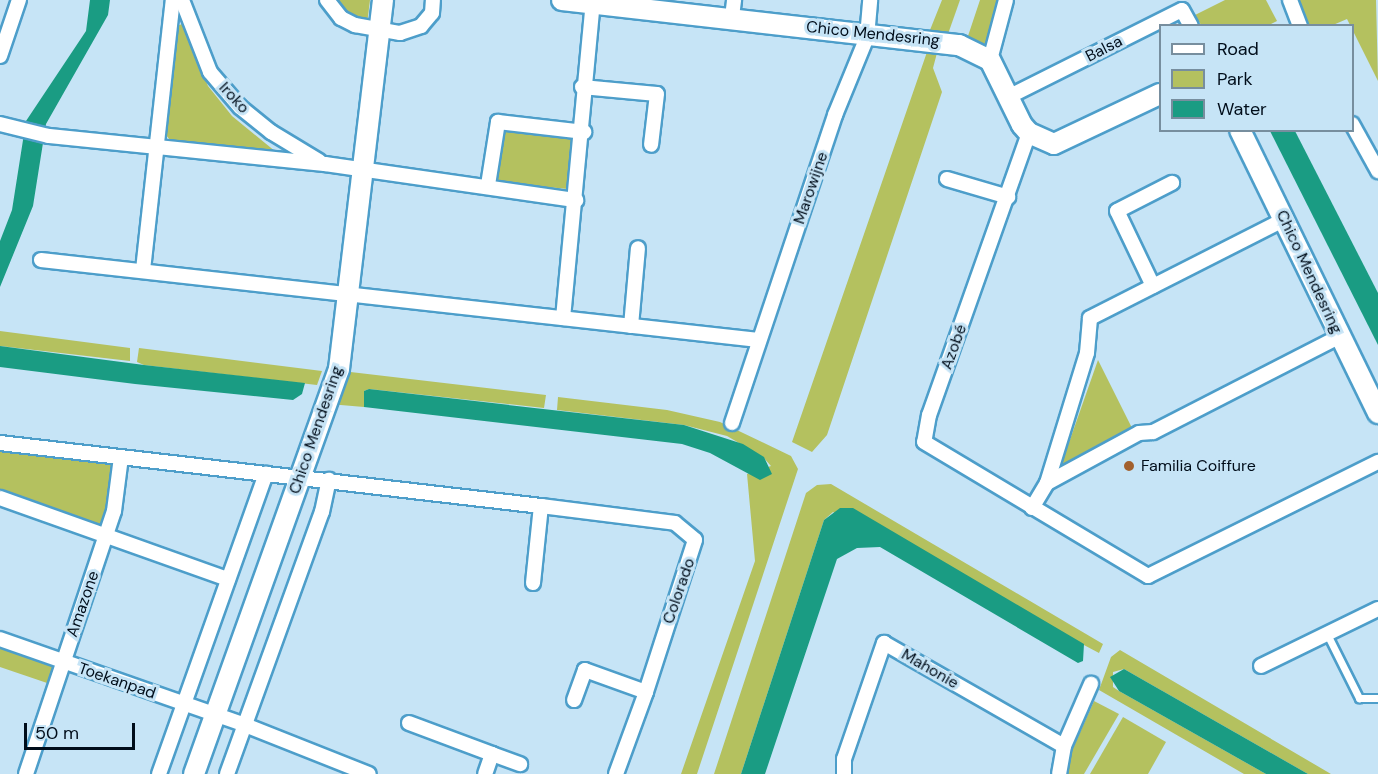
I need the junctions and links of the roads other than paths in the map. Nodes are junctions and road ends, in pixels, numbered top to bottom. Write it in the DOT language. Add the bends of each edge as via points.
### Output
graph roads {
  1 [pos="19,0"];
  2 [pos="173,0"];
  3 [pos="182,0"];
  4 [pos="327,0"];
  5 [pos="383,0"];
  6 [pos="433,0"];
  7 [pos="562,0"];
  8 [pos="870,0"];
  9 [pos="1006,0"];
  10 [pos="1290,0"];
  11 [pos="593,2"];
  12 [pos="733,8"];
  13 [pos="1190,24"];
  14 [pos="1298,24"];
  15 [pos="378,29"];
  16 [pos="867,37"];
  17 [pos="0,56"];
  18 [pos="990,60"];
  19 [pos="582,87"];
  20 [pos="1159,95"];
  21 [pos="1010,96"];
  22 [pos="0,124"];
  23 [pos="1354,126"];
  24 [pos="584,132"];
  25 [pos="1241,132"];
  26 [pos="1029,133"];
  27 [pos="651,145"];
  28 [pos="155,146"];
  29 [pos="324,164"];
  30 [pos="361,170"];
  31 [pos="1378,171"];
  32 [pos="948,179"];
  33 [pos="1172,183"];
  34 [pos="488,185"];
  35 [pos="1008,197"];
  36 [pos="576,200"];
  37 [pos="1285,219"];
  38 [pos="638,248"];
  39 [pos="41,260"];
  40 [pos="144,270"];
  41 [pos="1153,286"];
  42 [pos="347,292"];
  43 [pos="563,318"];
  44 [pos="631,326"];
  45 [pos="1339,337"];
  46 [pos="759,340"];
  47 [pos="1378,413"];
  48 [pos="732,423"];
  49 [pos="0,443"];
  50 [pos="122,457"];
  51 [pos="1378,462"];
  52 [pos="266,474"];
  53 [pos="301,476"];
  54 [pos="329,480"];
  55 [pos="1047,483"];
  56 [pos="0,498"];
  57 [pos="541,506"];
  58 [pos="1032,508"];
  59 [pos="106,536"];
  60 [pos="228,579"];
  61 [pos="533,583"];
  62 [pos="1378,609"];
  63 [pos="1327,634"];
  64 [pos="0,639"];
  65 [pos="63,662"];
  66 [pos="1261,666"];
  67 [pos="1091,684"];
  68 [pos="646,692"];
  69 [pos="1378,698"];
  70 [pos="574,700"];
  71 [pos="183,704"];
  72 [pos="215,716"];
  73 [pos="409,723"];
  74 [pos="245,725"];
  75 [pos="1064,746"];
  76 [pos="492,754"];
  77 [pos="520,764"];
  78 [pos="26,774"];
  79 [pos="159,774"];
  80 [pos="194,774"];
  81 [pos="227,774"];
  82 [pos="369,774"];
  83 [pos="485,774"];
  84 [pos="616,774"];
  85 [pos="844,774"];
  86 [pos="1059,774"];
  1 -- 17 [label="street"];
  2 -- 28 [label="street"];
  3 -- 29 [label="street, Iroko" via="210,72 240,107 271,132"];
  4 -- 15 [label="street" via="341,18"];
  5 -- 15 [label="street, Chico Mendesring"];
  6 -- 15 [label="street" via="432,13 421,26 400,33"];
  7 -- 11 [label="street, Chico Mendesring"];
  8 -- 16 [label="street"];
  9 -- 18 [label="street"];
  10 -- 14 [label="street"];
  11 -- 12 [label="street, Chico Mendesring"];
  11 -- 19 [label="street"];
  12 -- 16 [label="street, Chico Mendesring"];
  13 -- 21 [label="street, Balsa" via="1182,10"];
  15 -- 30 [label="street, Chico Mendesring"];
  16 -- 18 [label="street, Chico Mendesring" via="948,42"];
  16 -- 46 [label="street, Marowijne" via="835,115"];
  18 -- 21 [label="street"];
  19 -- 24 [label="street" via="580,114"];
  19 -- 27 [label="street" via="657,94"];
  20 -- 26 [label="street" via="1054,144"];
  21 -- 26 [label="street"];
  22 -- 28 [label="street, Iroko" via="49,136"];
  23 -- 31 [label="street"];
  24 -- 34 [label="street" via="498,122"];
  24 -- 36 [label="street"];
  25 -- 37 [label="street, Chico Mendesring"];
  26 -- 35 [label="street, Azobé"];
  28 -- 29 [label="street, Iroko"];
  28 -- 40 [label="street"];
  29 -- 30 [label="street, Iroko"];
  30 -- 34 [label="street"];
  30 -- 42 [label="street, Chico Mendesring"];
  32 -- 35 [label="street"];
  33 -- 41 [label="street" via="1117,212"];
  34 -- 36 [label="street"];
  35 -- 58 [label="street, Azobé" via="929,415 924,442"];
  36 -- 43 [label="street"];
  37 -- 41 [label="street"];
  37 -- 45 [label="street, Chico Mendesring"];
  38 -- 44 [label="street"];
  39 -- 40 [label="street"];
  40 -- 42 [label="street"];
  41 -- 55 [label="street" via="1090,318 1087,353"];
  42 -- 43 [label="street"];
  42 -- 53 [label="street, Chico Mendesring" via="339,369"];
  43 -- 44 [label="street"];
  44 -- 46 [label="street"];
  45 -- 47 [label="street, Chico Mendesring"];
  45 -- 55 [label="street" via="1153,432 1139,433"];
  46 -- 48 [label="street, Marowijne"];
  49 -- 50 [label="street"];
  50 -- 52 [label="street"];
  50 -- 59 [label="street, Amazone"];
  51 -- 58 [label="street, Azobé" via="1148,576"];
  52 -- 53 [label="street"];
  52 -- 60 [label="street, Chico Mendesring"];
  53 -- 54 [label="street, Colorado"];
  53 -- 72 [label="street, Chico Mendesring"];
  54 -- 57 [label="street, Colorado"];
  54 -- 74 [label="street, Chico Mendesring" via="322,512"];
  55 -- 58 [label="street"];
  56 -- 59 [label="street"];
  57 -- 61 [label="street"];
  57 -- 68 [label="street, Colorado" via="675,523 695,540"];
  59 -- 60 [label="street"];
  59 -- 65 [label="street, Amazone"];
  60 -- 71 [label="street, Chico Mendesring"];
  62 -- 63 [label="street"];
  63 -- 66 [label="street"];
  63 -- 69 [label="lane" via="1359,698"];
  64 -- 65 [label="street, Toekanpad"];
  65 -- 71 [label="street, Toekanpad"];
  65 -- 78 [label="street, Amazone"];
  67 -- 75 [label="street"];
  68 -- 70 [label="street" via="585,670"];
  68 -- 84 [label="street, Colorado"];
  71 -- 72 [label="street, Toekanpad"];
  71 -- 79 [label="street, Chico Mendesring"];
  72 -- 74 [label="street, Toekanpad"];
  72 -- 80 [label="street, Chico Mendesring"];
  73 -- 76 [label="street"];
  74 -- 81 [label="street, Chico Mendesring"];
  74 -- 82 [label="street, Toekanpad"];
  75 -- 85 [label="street, Mahonie" via="884,643 844,759"];
  75 -- 86 [label="street"];
  76 -- 77 [label="street"];
  76 -- 83 [label="street"];
}
